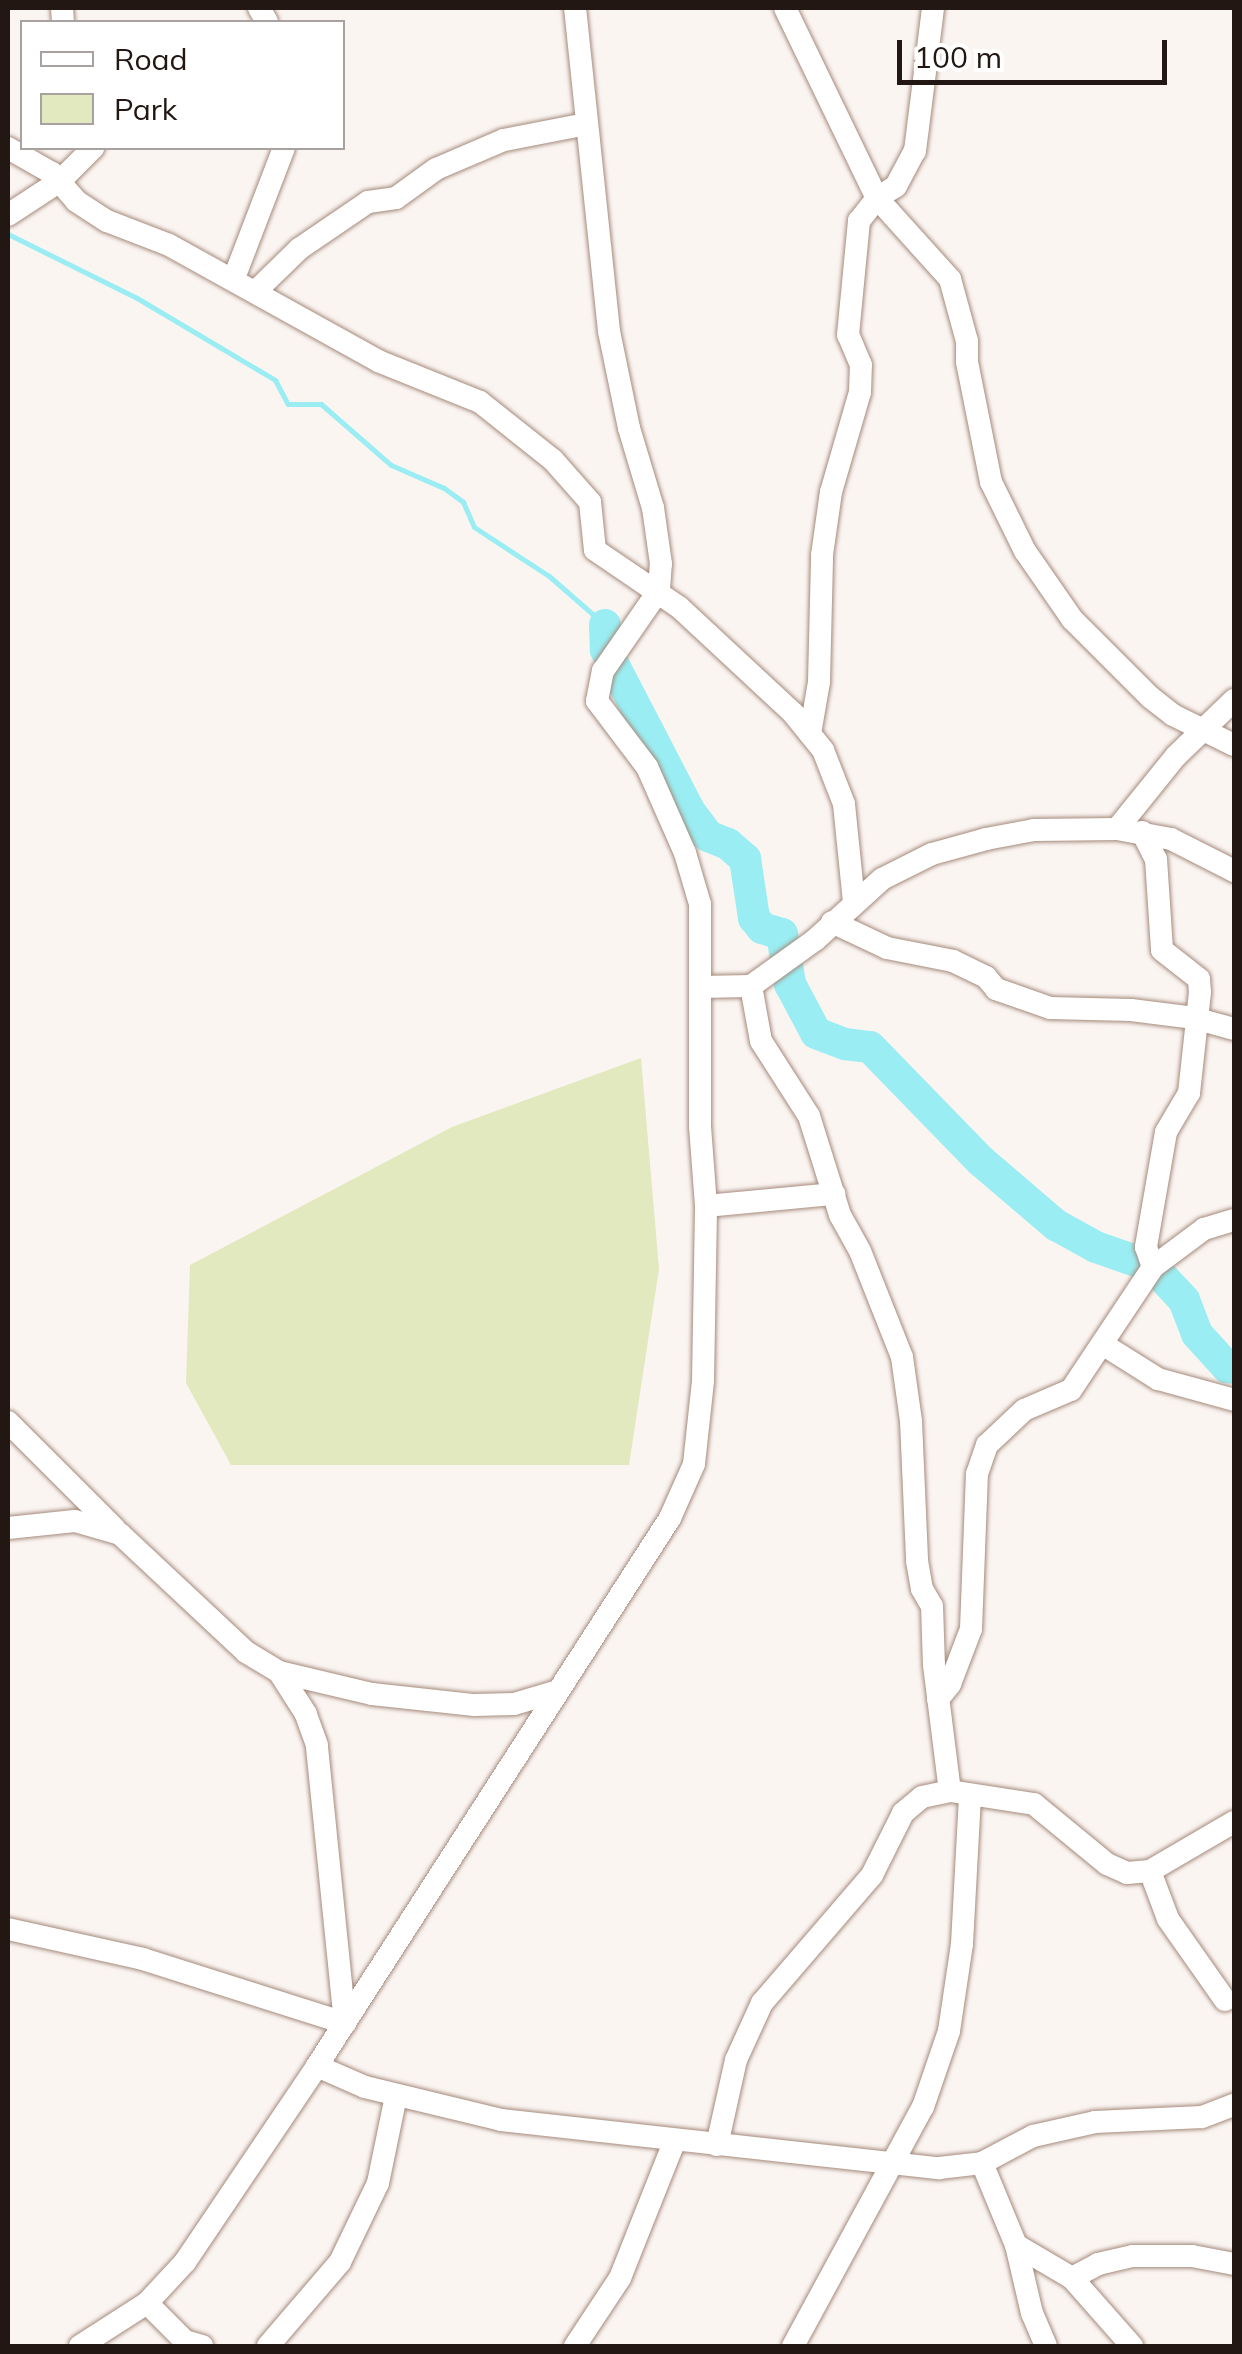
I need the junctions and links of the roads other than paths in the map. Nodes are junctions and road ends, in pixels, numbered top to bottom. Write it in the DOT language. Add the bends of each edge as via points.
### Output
graph roads {
  1 [pos="575,8"];
  2 [pos="785,8"];
  3 [pos="933,8"];
  4 [pos="586,124"];
  5 [pos="8,148"];
  6 [pos="46,150"];
  7 [pos="90,150"];
  8 [pos="283,150"];
  9 [pos="56,177"];
  10 [pos="878,198"];
  11 [pos="8,214"];
  12 [pos="234,278"];
  13 [pos="256,291"];
  14 [pos="659,590"];
  15 [pos="1234,700"];
  16 [pos="1202,729"];
  17 [pos="810,734"];
  18 [pos="1234,745"];
  19 [pos="1117,829"];
  20 [pos="1142,832"];
  21 [pos="1234,871"];
  22 [pos="854,902"];
  23 [pos="832,922"];
  24 [pos="751,986"];
  25 [pos="700,987"];
  26 [pos="1194,1018"];
  27 [pos="1234,1029"];
  28 [pos="834,1194"];
  29 [pos="706,1206"];
  30 [pos="1234,1220"];
  31 [pos="1153,1267"];
  32 [pos="1104,1345"];
  33 [pos="1234,1400"];
  34 [pos="8,1422"];
  35 [pos="8,1528"];
  36 [pos="120,1534"];
  37 [pos="279,1672"];
  38 [pos="554,1692"];
  39 [pos="938,1699"];
  40 [pos="960,1794"];
  41 [pos="1234,1822"];
  42 [pos="1150,1871"];
  43 [pos="8,1929"];
  44 [pos="1225,2000"];
  45 [pos="345,2023"];
  46 [pos="316,2066"];
  47 [pos="396,2096"];
  48 [pos="1234,2106"];
  49 [pos="674,2142"];
  50 [pos="716,2145"];
  51 [pos="897,2160"];
  52 [pos="982,2163"];
  53 [pos="1016,2245"];
  54 [pos="1234,2264"];
  55 [pos="1072,2278"];
  56 [pos="147,2303"];
  57 [pos="802,2343"];
  58 [pos="80,2346"];
  59 [pos="202,2346"];
  60 [pos="268,2346"];
  61 [pos="575,2346"];
  62 [pos="1046,2346"];
  63 [pos="1132,2346"];
  1 -- 4 [label="street"];
  2 -- 10 [label="street"];
  3 -- 10 [label="street" via="915,151 896,186"];
  4 -- 13 [label="street" via="504,140 436,169 396,198 368,202 299,249"];
  4 -- 14 [label="street" via="610,331 659,537"];
  5 -- 9 [label="street"];
  6 -- 9 [label="street"];
  7 -- 9 [label="street"];
  8 -- 12 [label="street"];
  9 -- 11 [label="street"];
  9 -- 12 [label="street" via="76,202 107,220"];
  10 -- 16 [label="street" via="950,279 991,482 1026,551 1095,644 1173,716"];
  10 -- 17 [label="street" via="859,221 854,255 848,334 861,365 860,392 822,555 820,682"];
  12 -- 13 [label="street"];
  13 -- 14 [label="street" via="378,361 480,402 579,486 593,514 594,550"];
  14 -- 17 [label="street"];
  14 -- 25 [label="street" via="603,671 598,701 647,767 693,875 700,904"];
  15 -- 16 [label="street"];
  16 -- 18 [label="street"];
  16 -- 19 [label="street"];
  17 -- 22 [label="street" via="834,770 844,804"];
  19 -- 20 [label="street"];
  19 -- 22 [label="street" via="1034,830 932,854 892,872"];
  20 -- 21 [label="street"];
  20 -- 26 [label="street" via="1156,859 1162,950 1199,979"];
  22 -- 23 [label="street"];
  23 -- 24 [label="street"];
  23 -- 26 [label="street" via="887,948 953,961 996,989 1050,1008"];
  24 -- 25 [label="street"];
  24 -- 28 [label="street" via="761,1042 809,1116"];
  25 -- 29 [label="street"];
  26 -- 27 [label="street"];
  26 -- 31 [label="street" via="1188,1093 1166,1132 1146,1247"];
  28 -- 29 [label="street"];
  28 -- 39 [label="street" via="902,1357 917,1561 932,1606"];
  29 -- 38 [label="street" via="703,1381 691,1475 670,1518"];
  30 -- 31 [label="street" via="1204,1230"];
  31 -- 32 [label="street"];
  32 -- 33 [label="street" via="1158,1379"];
  32 -- 39 [label="street" via="1070,1390 1024,1410 987,1445 977,1474 971,1629"];
  34 -- 36 [label="street"];
  35 -- 36 [label="street" via="75,1521"];
  36 -- 37 [label="street" via="246,1652"];
  37 -- 38 [label="street" via="372,1694 474,1706"];
  37 -- 45 [label="street" via="318,1744"];
  38 -- 45 [label="street"];
  39 -- 40 [label="street"];
  40 -- 42 [label="street" via="1034,1804 1107,1864 1127,1873"];
  40 -- 50 [label="street" via="922,1797 903,1814 872,1875 762,2003 736,2060"];
  40 -- 51 [label="street" via="956,2006 924,2107"];
  41 -- 42 [label="street"];
  42 -- 44 [label="street" via="1168,1919"];
  43 -- 45 [label="street" via="125,1954"];
  45 -- 46 [label="street"];
  46 -- 47 [label="street"];
  46 -- 56 [label="street" via="184,2262"];
  47 -- 49 [label="street" via="501,2120"];
  47 -- 60 [label="street" via="378,2183 340,2262"];
  48 -- 52 [label="street" via="1202,2117 1063,2129 1033,2136"];
  49 -- 50 [label="street"];
  49 -- 61 [label="street" via="620,2278"];
  50 -- 51 [label="street"];
  51 -- 52 [label="street" via="939,2168"];
  51 -- 57 [label="street"];
  52 -- 53 [label="street"];
  53 -- 55 [label="street"];
  53 -- 62 [label="street"];
  54 -- 55 [label="street" via="1133,2256"];
  55 -- 63 [label="street"];
  56 -- 58 [label="street"];
  56 -- 59 [label="street" via="185,2341"];
}
